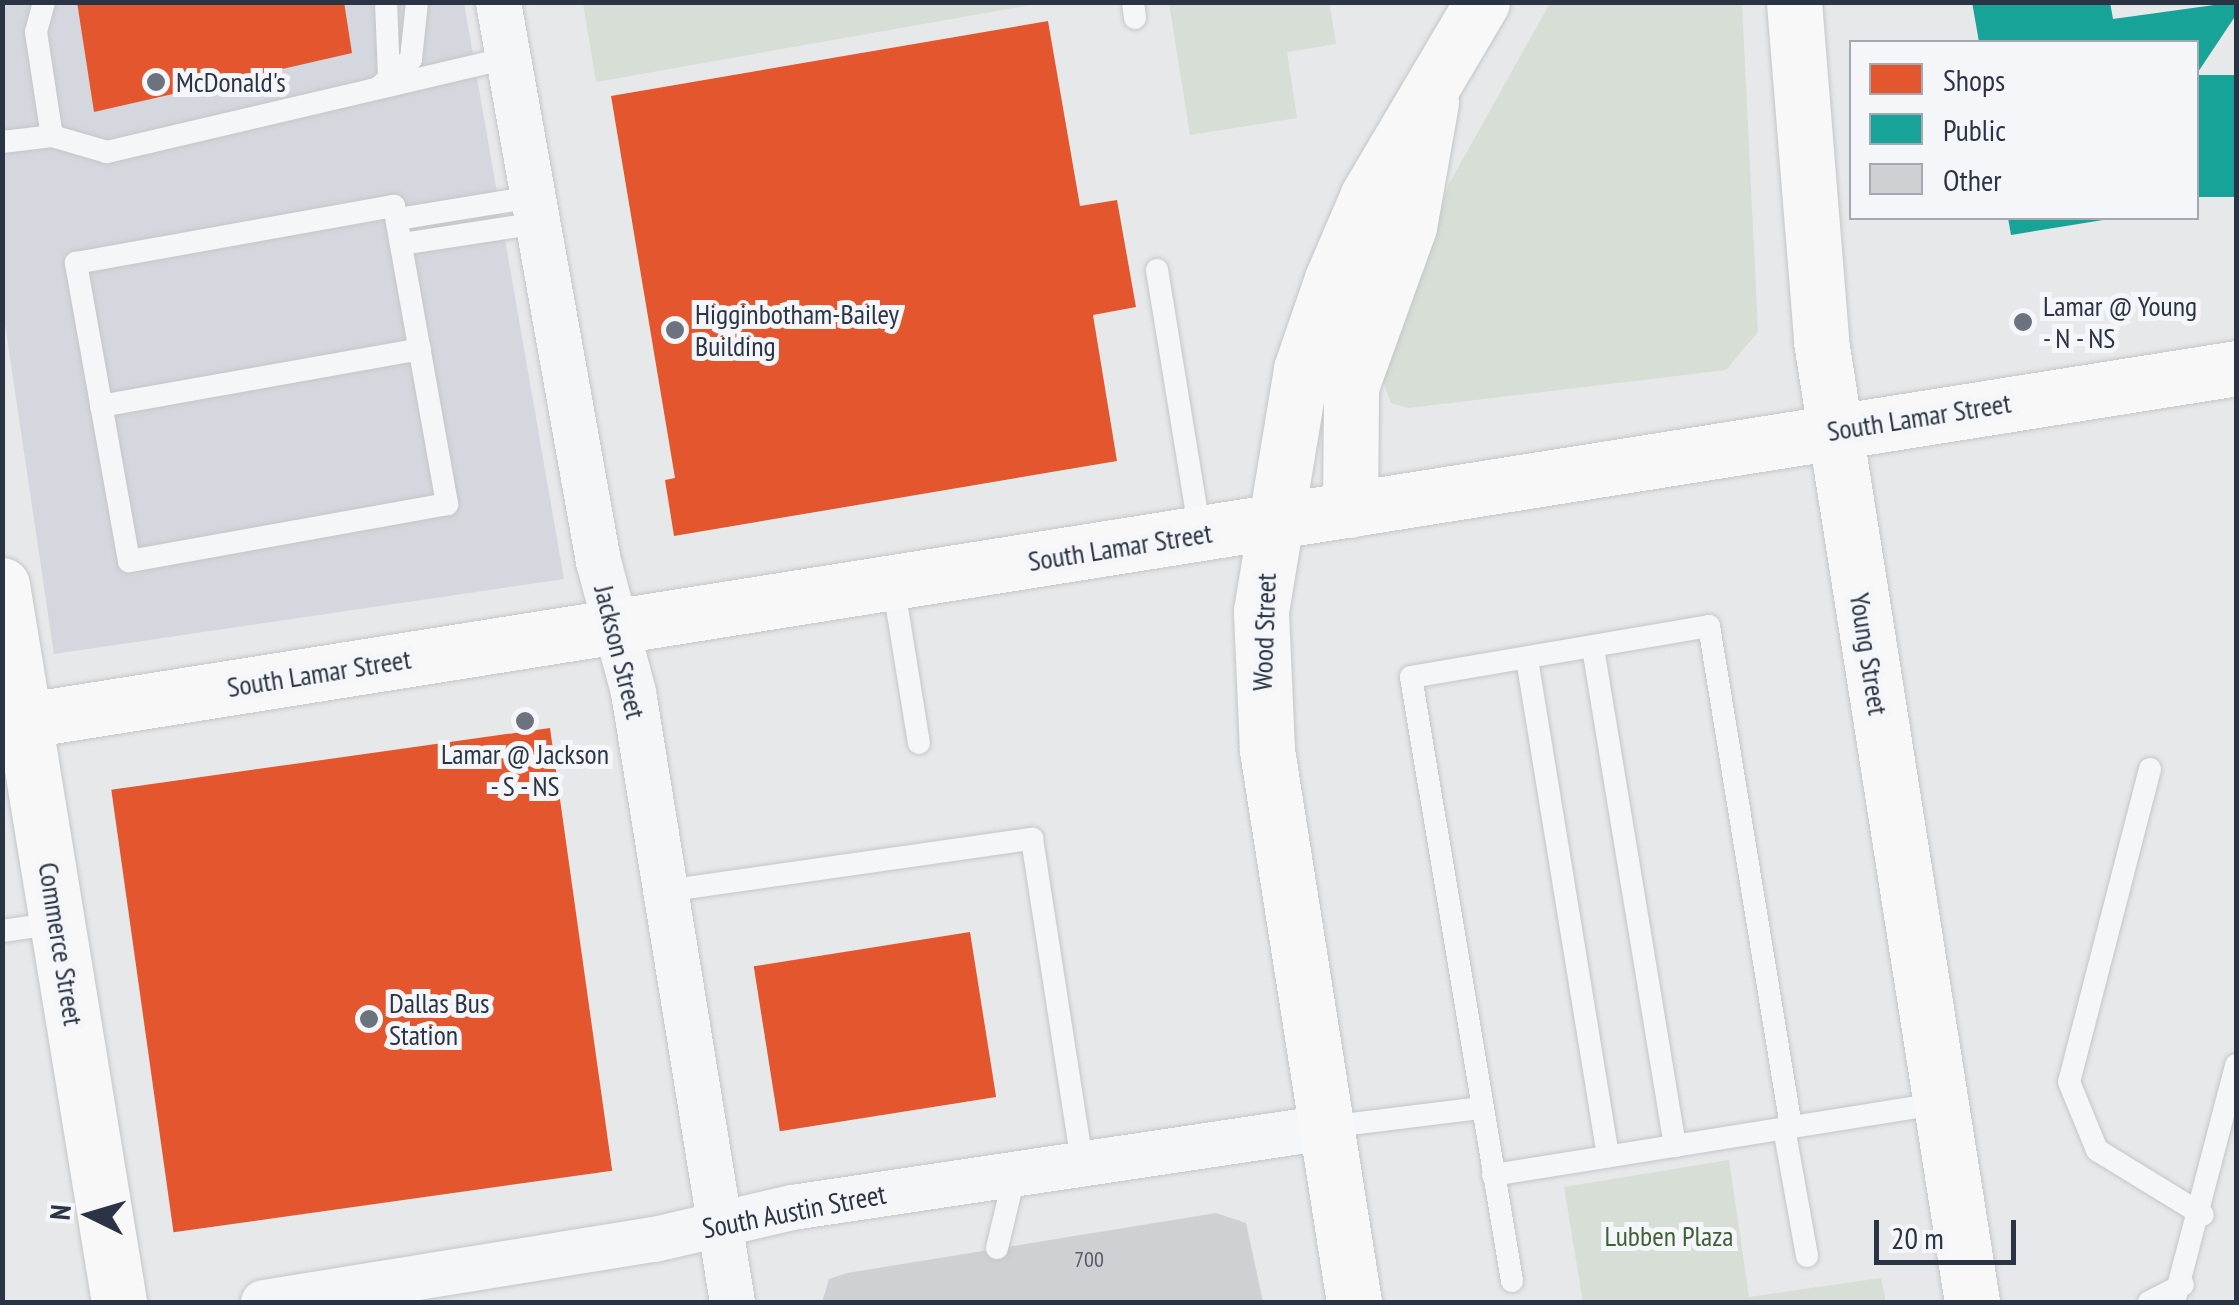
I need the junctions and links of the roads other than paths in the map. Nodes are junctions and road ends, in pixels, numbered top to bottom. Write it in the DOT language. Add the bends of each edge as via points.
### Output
graph roads {
  1 [pos="44,2"];
  2 [pos="386,2"];
  3 [pos="417,2"];
  4 [pos="498,2"];
  5 [pos="1482,2"];
  6 [pos="1794,2"];
  7 [pos="508,58"];
  8 [pos="389,78"];
  9 [pos="1432,79"];
  10 [pos="368,98"];
  11 [pos="52,136"];
  12 [pos="2,142"];
  13 [pos="535,210"];
  14 [pos="398,220"];
  15 [pos="402,244"];
  16 [pos="1157,270"];
  17 [pos="420,349"];
  18 [pos="2236,368"];
  19 [pos="100,406"];
  20 [pos="1834,430"];
  21 [pos="1350,510"];
  22 [pos="1271,523"];
  23 [pos="1200,534"];
  24 [pos="893,583"];
  25 [pos="2,585"];
  26 [pos="615,627"];
  27 [pos="1594,648"];
  28 [pos="1527,659"];
  29 [pos="14,722"];
  30 [pos="919,743"];
  31 [pos="2150,769"];
  32 [pos="666,892"];
  33 [pos="58,922"];
  34 [pos="2,931"];
  35 [pos="2236,1064"];
  36 [pos="1938,1104"];
  37 [pos="1481,1108"];
  38 [pos="1326,1126"];
  39 [pos="1788,1128"];
  40 [pos="1675,1146"];
  41 [pos="1608,1156"];
  42 [pos="1082,1161"];
  43 [pos="1015,1173"];
  44 [pos="1493,1175"];
  45 [pos="2203,1215"];
  46 [pos="719,1225"];
  47 [pos="998,1248"];
  48 [pos="1807,1256"];
  49 [pos="1512,1281"];
  50 [pos="2178,1294"];
  51 [pos="119,1302"];
  52 [pos="263,1302"];
  53 [pos="732,1302"];
  54 [pos="1354,1302"];
  55 [pos="1972,1302"];
  56 [pos="2148,1302"];
  1 -- 11 [label="lane" via="36,32"];
  2 -- 8 [label="lane"];
  3 -- 8 [label="lane" via="411,59"];
  4 -- 7 [label="street, Jackson Street"];
  5 -- 9 [label="main road, Wood Street"];
  6 -- 20 [label="main road, Young Street" via="1809,245"];
  7 -- 10 [label="lane"];
  7 -- 13 [label="street, Jackson Street"];
  8 -- 10 [label="lane"];
  9 -- 21 [label="main road" via="1409,227 1350,387"];
  9 -- 22 [label="main road, Wood Street" via="1332,279 1301,369"];
  10 -- 11 [label="lane" via="107,152"];
  11 -- 12 [label="lane"];
  13 -- 14 [label="lane"];
  13 -- 15 [label="lane"];
  13 -- 26 [label="street, Jackson Street"];
  14 -- 15 [label="lane"];
  14 -- 19 [label="lane" via="394,206 76,263"];
  15 -- 17 [label="lane"];
  16 -- 23 [label="lane"];
  17 -- 19 [label="lane"];
  17 -- 19 [label="lane" via="447,504 128,561"];
  18 -- 20 [label="main road, South Lamar Street"];
  20 -- 21 [label="main road, South Lamar Street"];
  20 -- 36 [label="main road, Young Street"];
  21 -- 22 [label="main road, South Lamar Street"];
  22 -- 23 [label="main road, South Lamar Street"];
  22 -- 38 [label="main road, Wood Street" via="1259,690"];
  23 -- 24 [label="main road, South Lamar Street"];
  24 -- 26 [label="main road, South Lamar Street"];
  24 -- 30 [label="lane"];
  25 -- 29 [label="main road, Commerce Street"];
  26 -- 29 [label="main road, South Lamar Street"];
  26 -- 32 [label="street, Jackson Street"];
  27 -- 28 [label="lane"];
  27 -- 39 [label="lane" via="1709,626"];
  27 -- 40 [label="lane"];
  28 -- 37 [label="lane" via="1410,677"];
  28 -- 41 [label="lane"];
  29 -- 33 [label="main road, Commerce Street"];
  31 -- 45 [label="lane" via="2069,1082 2097,1150"];
  32 -- 42 [label="lane" via="1032,839"];
  32 -- 46 [label="street, Jackson Street"];
  33 -- 34 [label="lane"];
  33 -- 51 [label="main road, Commerce Street"];
  35 -- 45 [label="lane"];
  36 -- 39 [label="lane"];
  36 -- 55 [label="main road, Young Street"];
  37 -- 38 [label="lane"];
  37 -- 44 [label="lane"];
  38 -- 42 [label="street, South Austin Street"];
  38 -- 54 [label="main road, Wood Street"];
  39 -- 40 [label="lane"];
  39 -- 48 [label="lane"];
  40 -- 41 [label="lane"];
  41 -- 44 [label="lane"];
  42 -- 43 [label="street, South Austin Street"];
  43 -- 46 [label="street, South Austin Street"];
  43 -- 47 [label="lane"];
  44 -- 49 [label="lane"];
  45 -- 50 [label="lane"];
  46 -- 52 [label="street, South Austin Street"];
  46 -- 53 [label="street, Jackson Street"];
  50 -- 56 [label="lane"];
}
